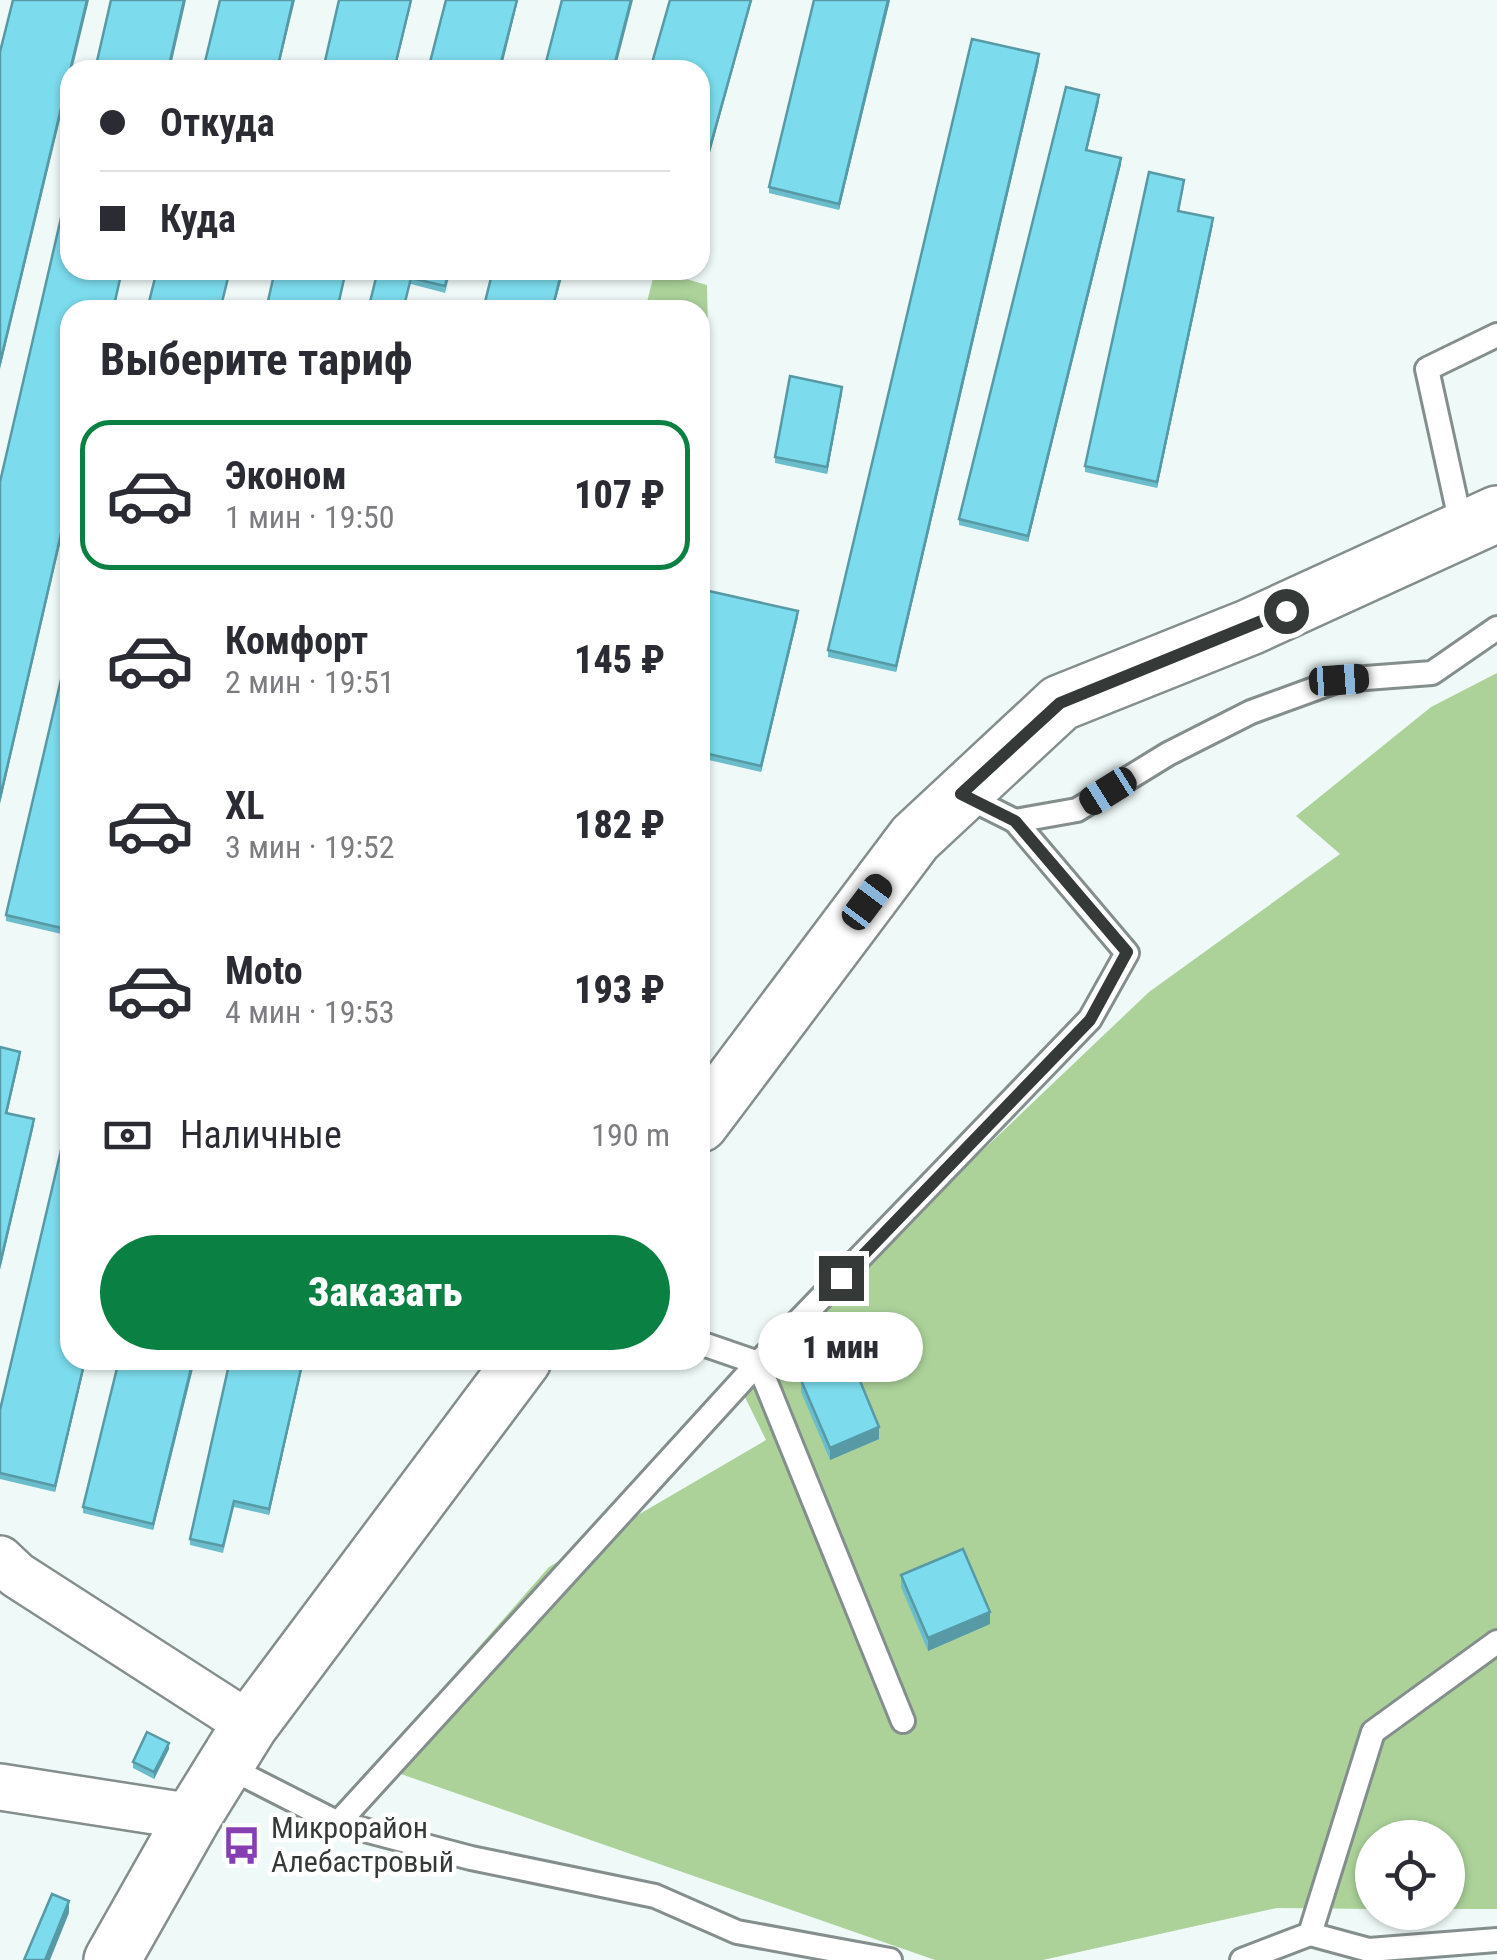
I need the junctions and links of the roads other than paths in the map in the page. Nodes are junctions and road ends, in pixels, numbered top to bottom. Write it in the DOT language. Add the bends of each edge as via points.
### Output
graph roads {
  1 [pos="1497,335"];
  2 [pos="1480,522"];
  3 [pos="1497,628"];
  4 [pos="961,794"];
  5 [pos="1015,821"];
  6 [pos="710,1111"];
  7 [pos="710,1347"];
  8 [pos="758,1364"];
  9 [pos="517,1370"];
  10 [pos="0,1559"];
  11 [pos="1497,1642"];
  12 [pos="903,1721"];
  13 [pos="237,1745"];
  14 [pos="0,1787"];
  15 [pos="192,1817"];
  16 [pos="338,1823"];
  17 [pos="1310,1934"];
  18 [pos="1497,1940"];
  19 [pos="112,1960"];
  20 [pos="890,1960"];
  21 [pos="1242,1960"];
  1 -- 2 [label="lane" via="1426,370"];
  2 -- 4 [label="street" via="1250,627 1060,703"];
  3 -- 5 [label="lane" via="1432,673 1321,686 1201,737 1078,810"];
  4 -- 5 [label="lane"];
  4 -- 6 [label="street" via="914,838"];
  5 -- 8 [label="lane" via="1127,952 1090,1020"];
  7 -- 8 [label="lane"];
  8 -- 12 [label="lane"];
  8 -- 16 [label="lane"];
  9 -- 13 [label="street"];
  10 -- 13 [label="street"];
  11 -- 17 [label="lane" via="1373,1732"];
  13 -- 15 [label="street"];
  13 -- 16 [label="lane"];
  14 -- 15 [label="street"];
  15 -- 19 [label="street"];
  16 -- 20 [label="lane" via="655,1896 737,1932"];
  17 -- 18 [label="lane" via="1369,1950"];
  17 -- 21 [label="lane"];
}
